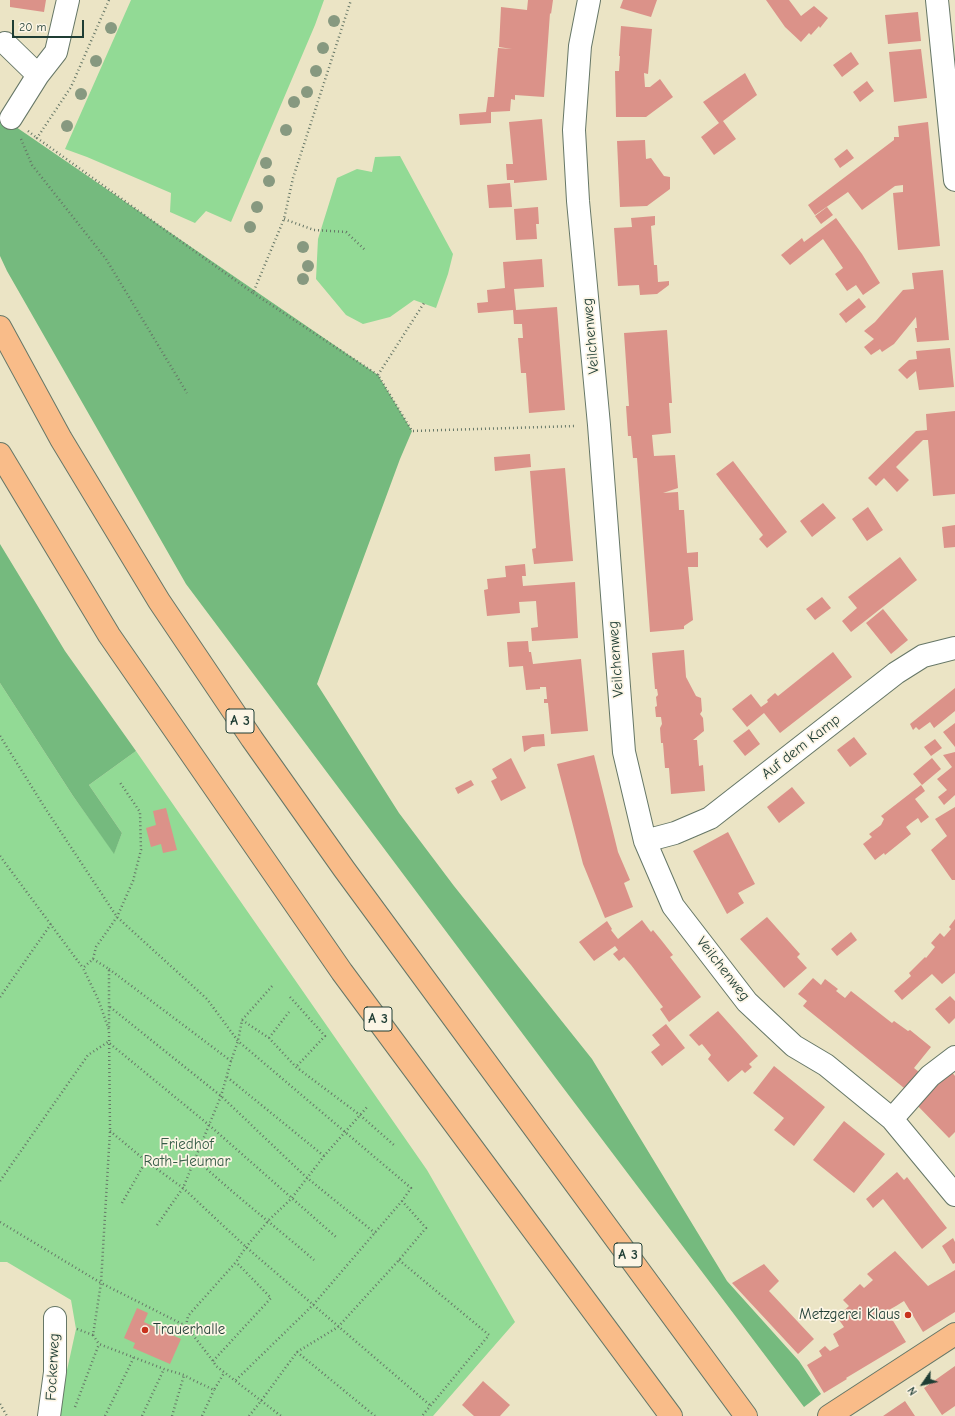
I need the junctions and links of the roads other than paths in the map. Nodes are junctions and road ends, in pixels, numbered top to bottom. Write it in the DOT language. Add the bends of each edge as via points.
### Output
graph roads {
  1 [pos="68,0"];
  2 [pos="589,0"];
  3 [pos="937,0"];
  4 [pos="948,30"];
  5 [pos="5,44"];
  6 [pos="38,76"];
  7 [pos="11,118"];
  8 [pos="955,180"];
  9 [pos="0,327"];
  10 [pos="0,454"];
  11 [pos="955,648"];
  12 [pos="646,841"];
  13 [pos="955,1057"];
  14 [pos="892,1118"];
  15 [pos="955,1194"];
  16 [pos="55,1318"];
  17 [pos="955,1334"];
  18 [pos="49,1416"];
  19 [pos="671,1416"];
  20 [pos="746,1416"];
  21 [pos="829,1416"];
  1 -- 6 [label="street" via="56,52"];
  2 -- 12 [label="street, Veilchenweg" via="580,46 574,130 578,201 624,752"];
  3 -- 4 [label="street"];
  4 -- 8 [label="street"];
  5 -- 6 [label="street"];
  6 -- 7 [label="street"];
  9 -- 20 [label="main road, A 3" via="61,440 159,601 252,739 344,869"];
  10 -- 19 [label="main road, A 3" via="109,635 342,972"];
  11 -- 12 [label="street, Auf dem Kamp" via="923,656 896,673 710,818 675,833"];
  12 -- 14 [label="street, Veilchenweg" via="673,906 747,1002 794,1046 826,1065"];
  13 -- 14 [label="street" via="930,1076"];
  14 -- 15 [label="street, Veilchenweg"];
  16 -- 18 [label="street, Fockerweg" via="55,1372"];
  17 -- 21 [label="main road"];
}
